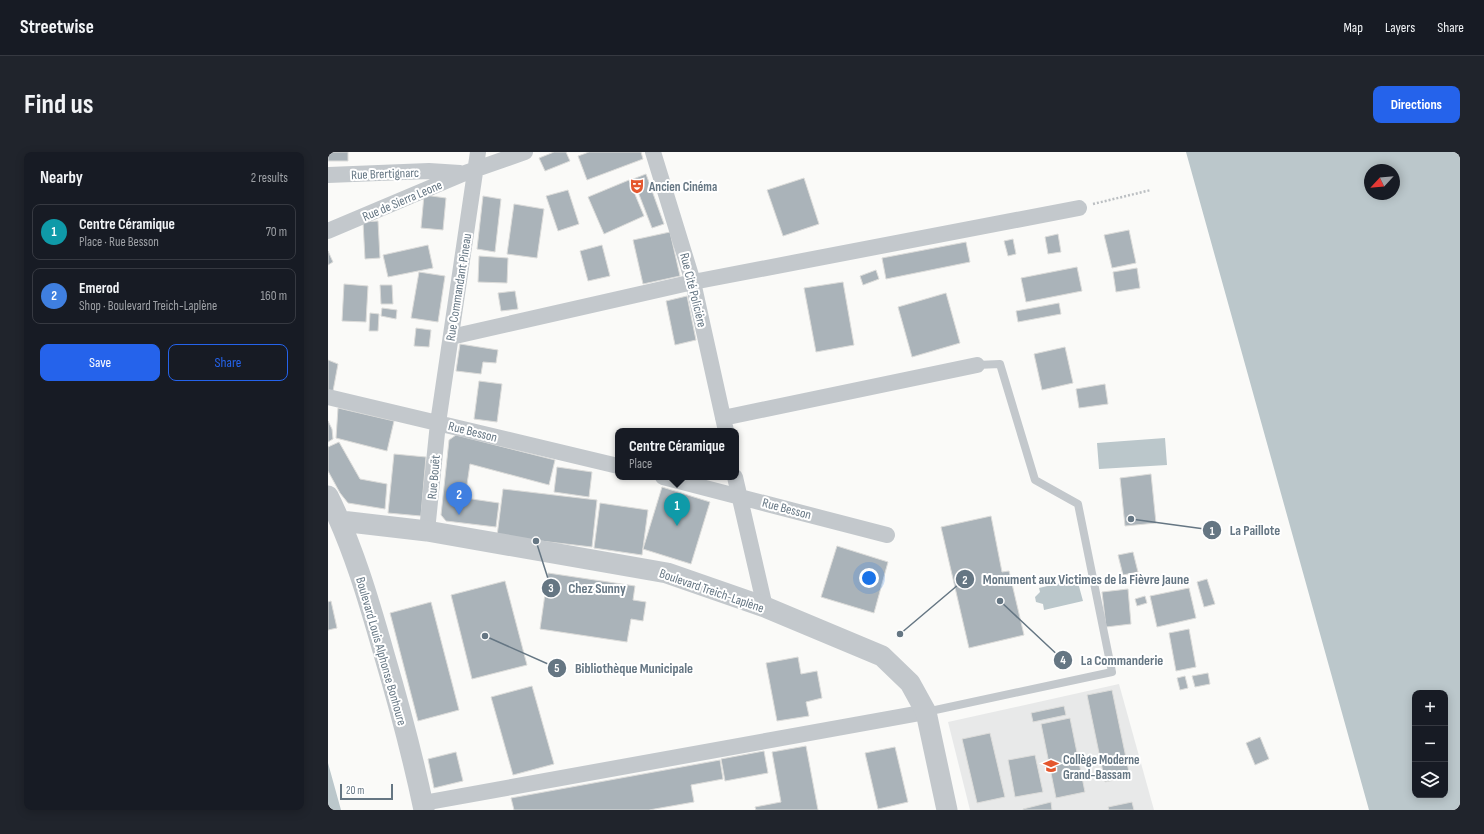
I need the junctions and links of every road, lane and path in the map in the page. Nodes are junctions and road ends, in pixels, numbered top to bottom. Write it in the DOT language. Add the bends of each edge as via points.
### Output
graph roads {
  1 [pos="478,152"];
  2 [pos="525,152"];
  3 [pos="653,152"];
  4 [pos="470,172"];
  5 [pos="328,175"];
  6 [pos="1151,190"];
  7 [pos="1079,208"];
  8 [pos="328,231"];
  9 [pos="693,282"];
  10 [pos="451,337"];
  11 [pos="977,366"];
  12 [pos="328,397"];
  13 [pos="438,423"];
  14 [pos="725,425"];
  15 [pos="615,465"];
  16 [pos="676,480"];
  17 [pos="736,480"];
  18 [pos="739,495"];
  19 [pos="328,496"];
  20 [pos="341,521"];
  21 [pos="428,531"];
  22 [pos="887,535"];
  23 [pos="765,607"];
  24 [pos="926,712"];
  25 [pos="424,807"];
  26 [pos="947,810"];
  1 -- 4 [label="street, Rue Commandant Pineau"];
  2 -- 4 [label="street, Rue de Sierra Leone"];
  3 -- 9 [label="street, Rue Cité Policière"];
  4 -- 5 [label="street, Rue Brertignarc"];
  4 -- 8 [label="street, Rue de Sierra Leone"];
  4 -- 10 [label="street, Rue Commandant Pineau"];
  6 -- 7 [label="path"];
  7 -- 9 [label="street"];
  9 -- 10 [label="street"];
  9 -- 14 [label="street, Rue Cité Policière"];
  10 -- 13 [label="street, Rue Commandant Pineau"];
  11 -- 14 [label="street"];
  11 -- 24 [label="lane" via="1000,364 1035,480 1078,504 1112,672"];
  12 -- 13 [label="street, Rue Besson"];
  13 -- 15 [label="street, Rue Besson"];
  13 -- 21 [label="street, Rue Bouët"];
  16 -- 18 [label="street, Rue Besson"];
  17 -- 18 [label="street"];
  18 -- 22 [label="street, Rue Besson"];
  18 -- 23 [label="street"];
  19 -- 20 [label="street, Boulevard Louis Alphonse Bonhoure"];
  20 -- 21 [label="street, Boulevard Treich-Laplène"];
  20 -- 25 [label="street, Boulevard Louis Alphonse Bonhoure" via="372,611"];
  21 -- 23 [label="street, Boulevard Treich-Laplène" via="667,573"];
  23 -- 24 [label="street, Boulevard Treich-Laplène" via="882,656 910,683"];
  24 -- 25 [label="street"];
  24 -- 26 [label="street, Boulevard Treich-Laplène"];
}
